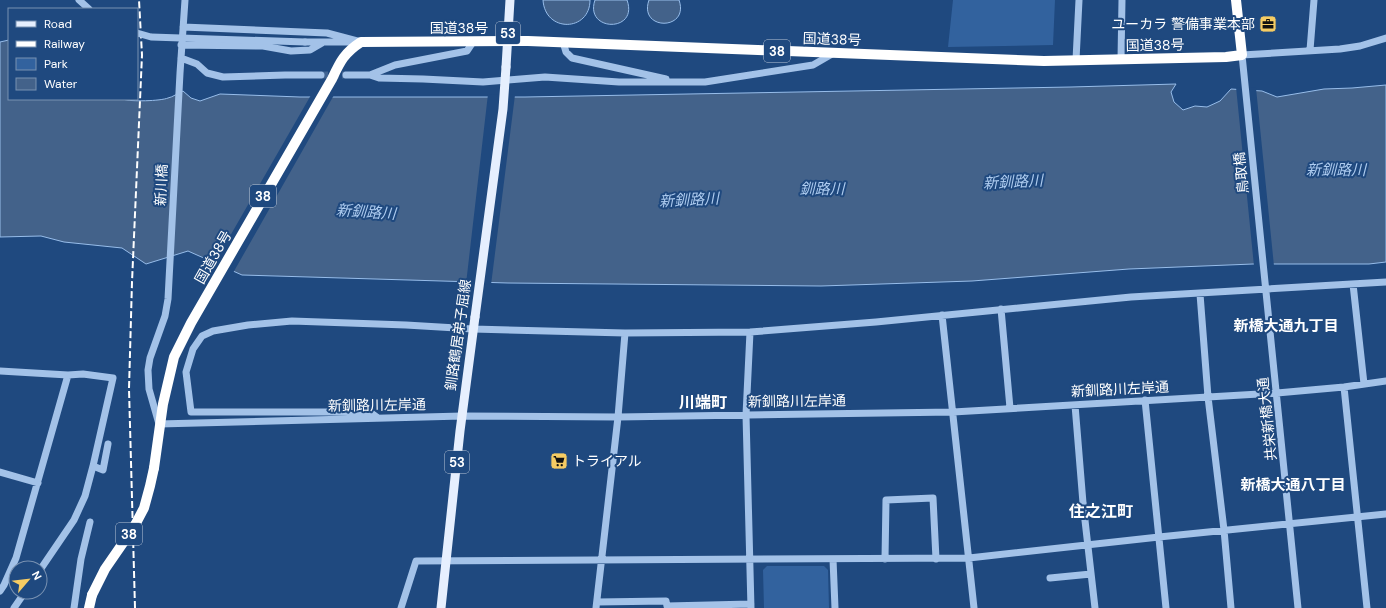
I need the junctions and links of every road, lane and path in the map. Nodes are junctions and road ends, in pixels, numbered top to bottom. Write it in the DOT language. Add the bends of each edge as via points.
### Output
graph roads {
  1 [pos="79,0"];
  2 [pos="185,0"];
  3 [pos="510,0"];
  4 [pos="1079,0"];
  5 [pos="1122,0"];
  6 [pos="1236,0"];
  7 [pos="1314,0"];
  8 [pos="88,8"];
  9 [pos="183,27"];
  10 [pos="138,33"];
  11 [pos="1386,38"];
  12 [pos="508,41"];
  13 [pos="322,42"];
  14 [pos="360,42"];
  15 [pos="473,42"];
  16 [pos="563,42"];
  17 [pos="181,45"];
  18 [pos="1310,50"];
  19 [pos="833,53"];
  20 [pos="1242,55"];
  21 [pos="180,58"];
  22 [pos="1121,59"];
  23 [pos="1076,60"];
  24 [pos="346,75"];
  25 [pos="370,75"];
  26 [pos="321,76"];
  27 [pos="678,81"];
  28 [pos="1265,275"];
  29 [pos="1386,282"];
  30 [pos="1353,284"];
  31 [pos="1266,290"];
  32 [pos="1200,294"];
  33 [pos="1001,309"];
  34 [pos="942,315"];
  35 [pos="473,329"];
  36 [pos="750,332"];
  37 [pos="625,334"];
  38 [pos="0,371"];
  39 [pos="68,374"];
  40 [pos="1386,381"];
  41 [pos="1364,384"];
  42 [pos="1344,387"];
  43 [pos="1277,393"];
  44 [pos="1208,397"];
  45 [pos="1145,400"];
  46 [pos="1075,405"];
  47 [pos="1010,408"];
  48 [pos="954,412"];
  49 [pos="746,415"];
  50 [pos="462,416"];
  51 [pos="618,417"];
  52 [pos="378,418"];
  53 [pos="159,424"];
  54 [pos="108,444"];
  55 [pos="93,466"];
  56 [pos="0,472"];
  57 [pos="38,483"];
  58 [pos="1386,514"];
  59 [pos="1357,518"];
  60 [pos="90,522"];
  61 [pos="1290,524"];
  62 [pos="1224,530"];
  63 [pos="1159,537"];
  64 [pos="1088,545"];
  65 [pos="969,558"];
  66 [pos="751,559"];
  67 [pos="833,559"];
  68 [pos="885,559"];
  69 [pos="936,559"];
  70 [pos="47,560"];
  71 [pos="602,560"];
  72 [pos="446,562"];
  73 [pos="1091,574"];
  74 [pos="1050,578"];
  75 [pos="0,591"];
  76 [pos="596,605"];
  77 [pos="751,606"];
  78 [pos="74,608"];
  79 [pos="89,608"];
  80 [pos="401,608"];
  81 [pos="441,608"];
  82 [pos="835,608"];
  83 [pos="974,608"];
  84 [pos="1095,608"];
  85 [pos="1166,608"];
  86 [pos="1231,608"];
  87 [pos="1298,608"];
  88 [pos="1367,608"];
  1 -- 8 [label="street"];
  2 -- 9 [label="street, 新川橋"];
  3 -- 12 [label="main road, 53"];
  4 -- 23 [label="street"];
  5 -- 22 [label="street"];
  6 -- 20 [label="highway"];
  7 -- 18 [label="street"];
  9 -- 14 [label="street" via="327,33"];
  9 -- 17 [label="street, 新川橋"];
  10 -- 13 [label="street, bridge" via="151,36"];
  11 -- 18 [label="street" via="1360,46"];
  12 -- 15 [label="highway, 国道38号 / 38"];
  12 -- 16 [label="highway, 国道38号 / 38"];
  12 -- 35 [label="main road, 釧路鶴居弟子屈線 / 53, bridge" via="503,109"];
  13 -- 14 [label="street"];
  13 -- 17 [label="street" via="310,50 292,51 263,46"];
  14 -- 15 [label="highway, 国道38号 / 38"];
  14 -- 53 [label="highway, 国道38号 / 38" via="349,50 340,63 197,313 174,357"];
  15 -- 25 [label="street" via="467,51 395,65"];
  16 -- 19 [label="highway, 国道38号 / 38"];
  16 -- 27 [label="street" via="566,52 572,58"];
  17 -- 21 [label="street, 新川橋"];
  18 -- 20 [label="street"];
  19 -- 23 [label="highway, 国道38号 / 38"];
  19 -- 27 [label="street" via="814,65 705,82"];
  20 -- 22 [label="highway, 国道38号 / 38"];
  20 -- 28 [label="street, 鳥取橋"];
  21 -- 26 [label="street" via="223,77"];
  21 -- 53 [label="street, 新川橋" via="168,299 148,370 148,389"];
  22 -- 23 [label="highway, 国道38号 / 38"];
  24 -- 25 [label="street"];
  25 -- 27 [label="street" via="379,78 483,82 545,77 619,82"];
  28 -- 31 [label="street, 共栄新橋大通"];
  29 -- 30 [label="street"];
  30 -- 31 [label="street"];
  30 -- 41 [label="street"];
  31 -- 32 [label="street"];
  31 -- 43 [label="street, 共栄新橋大通"];
  32 -- 33 [label="street" via="1131,297"];
  32 -- 44 [label="street"];
  33 -- 34 [label="street"];
  33 -- 47 [label="street"];
  34 -- 36 [label="street"];
  34 -- 48 [label="street"];
  35 -- 37 [label="street"];
  35 -- 50 [label="main road, 釧路鶴居弟子屈線 / 53"];
  35 -- 52 [label="street" via="292,321 213,331 202,336 193,349 186,372 191,412 370,412"];
  36 -- 37 [label="street"];
  36 -- 49 [label="street"];
  37 -- 51 [label="street"];
  38 -- 39 [label="street"];
  39 -- 55 [label="street" via="113,378"];
  39 -- 57 [label="street"];
  40 -- 41 [label="street, 新釧路川左岸通"];
  41 -- 42 [label="street, 新釧路川左岸通"];
  42 -- 43 [label="street, 新釧路川左岸通"];
  42 -- 59 [label="street"];
  43 -- 44 [label="street, 新釧路川左岸通"];
  43 -- 61 [label="street, 共栄新橋大通"];
  44 -- 45 [label="street, 新釧路川左岸通"];
  44 -- 62 [label="street"];
  45 -- 46 [label="street, 新釧路川左岸通"];
  45 -- 63 [label="street"];
  46 -- 47 [label="street, 新釧路川左岸通"];
  46 -- 64 [label="street"];
  47 -- 48 [label="street, 新釧路川左岸通"];
  48 -- 49 [label="street, 新釧路川左岸通"];
  48 -- 65 [label="street"];
  49 -- 51 [label="street, 新釧路川左岸通"];
  49 -- 66 [label="street"];
  50 -- 51 [label="street, 新釧路川左岸通"];
  50 -- 52 [label="street, 新釧路川左岸通"];
  50 -- 72 [label="main road, 釧路鶴居弟子屈線 / 53"];
  51 -- 71 [label="street"];
  52 -- 53 [label="street, 新釧路川左岸通"];
  53 -- 79 [label="highway, 国道38号 / 38, bridge" via="154,468 144,508 105,569 92,595"];
  54 -- 55 [label="street" via="103,470"];
  55 -- 70 [label="street" via="85,496 74,520"];
  56 -- 57 [label="street"];
  57 -- 75 [label="street" via="16,558"];
  58 -- 59 [label="street"];
  59 -- 61 [label="street"];
  59 -- 88 [label="street"];
  60 -- 78 [label="street" via="81,559"];
  61 -- 62 [label="street"];
  61 -- 87 [label="street, 共栄新橋大通"];
  62 -- 63 [label="street"];
  62 -- 86 [label="street"];
  63 -- 64 [label="street"];
  63 -- 85 [label="street"];
  64 -- 65 [label="street"];
  64 -- 73 [label="street"];
  65 -- 69 [label="street"];
  65 -- 83 [label="street"];
  66 -- 67 [label="street"];
  66 -- 71 [label="street"];
  66 -- 77 [label="street"];
  67 -- 68 [label="street"];
  67 -- 82 [label="street"];
  68 -- 69 [label="street"];
  68 -- 69 [label="street" via="886,500 933,498"];
  71 -- 72 [label="street"];
  71 -- 76 [label="street"];
  72 -- 80 [label="street" via="416,561"];
  72 -- 81 [label="main road, 釧路鶴居弟子屈線 / 53"];
  73 -- 74 [label="street"];
  73 -- 84 [label="street"];
  76 -- 77 [label="street" via="666,601 667,606"];
}
